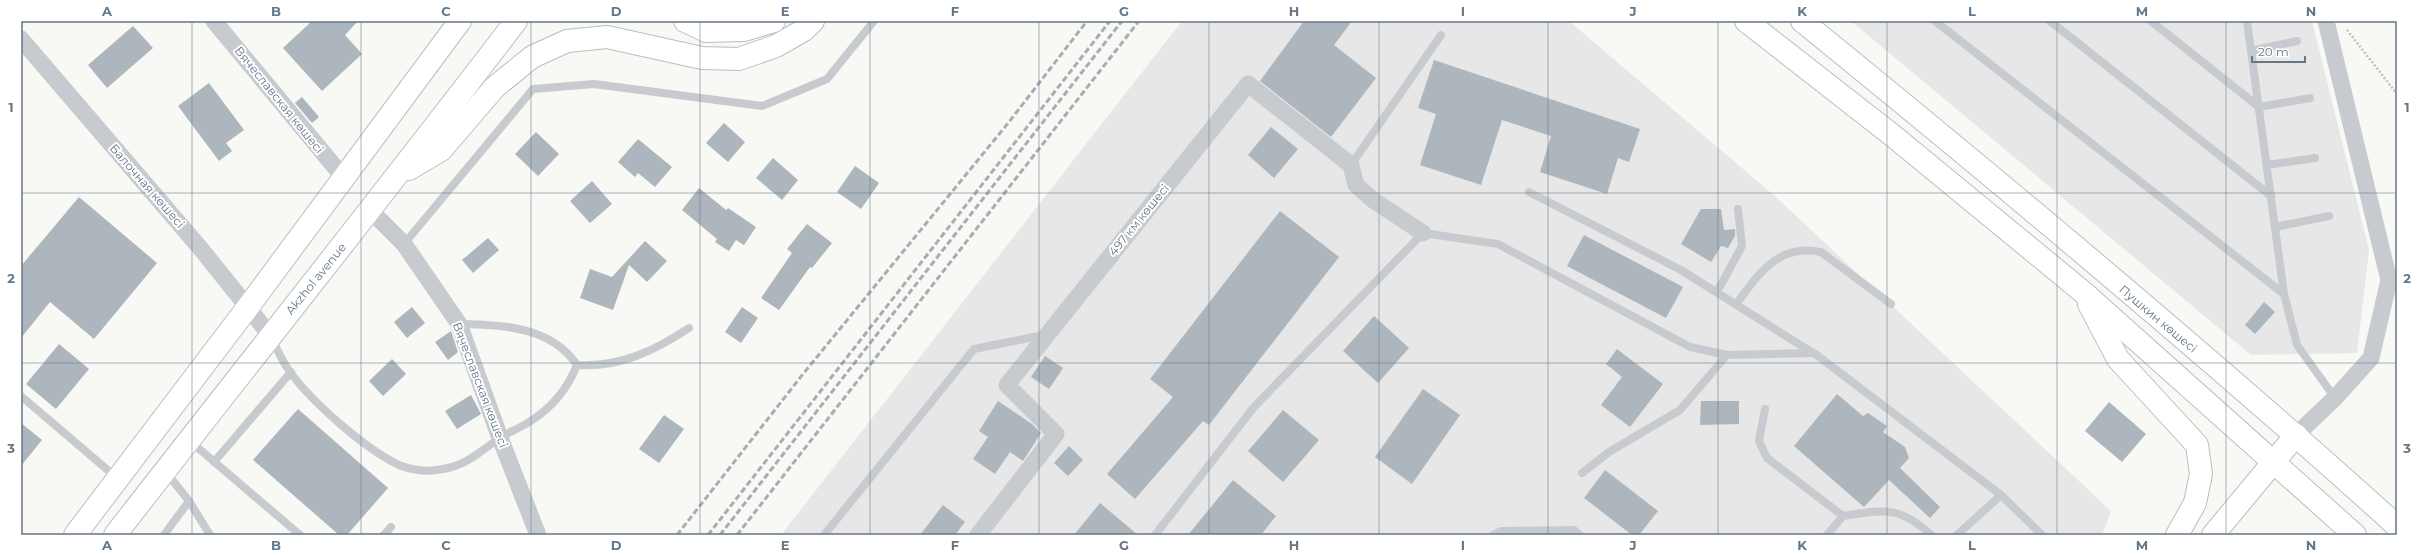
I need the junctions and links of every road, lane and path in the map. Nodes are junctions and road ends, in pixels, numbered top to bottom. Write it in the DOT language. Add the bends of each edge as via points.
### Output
graph roads {
  1 [pos="214,21"];
  2 [pos="441,21"];
  3 [pos="460,21"];
  4 [pos="516,21"];
  5 [pos="685,21"];
  6 [pos="774,21"];
  7 [pos="813,21"];
  8 [pos="874,21"];
  9 [pos="1746,21"];
  10 [pos="1802,21"];
  11 [pos="1935,21"];
  12 [pos="2050,21"];
  13 [pos="2151,21"];
  14 [pos="2247,21"];
  15 [pos="2326,21"];
  16 [pos="2345,27"];
  17 [pos="1441,36"];
  18 [pos="21,39"];
  19 [pos="2297,41"];
  20 [pos="2251,51"];
  21 [pos="405,94"];
  22 [pos="2397,94"];
  23 [pos="2310,98"];
  24 [pos="2259,107"];
  25 [pos="2315,158"];
  26 [pos="1351,165"];
  27 [pos="2266,165"];
  28 [pos="398,176"];
  29 [pos="344,178"];
  30 [pos="1529,192"];
  31 [pos="2271,196"];
  32 [pos="1738,209"];
  33 [pos="371,211"];
  34 [pos="2329,216"];
  35 [pos="2275,227"];
  36 [pos="1423,233"];
  37 [pos="404,244"];
  38 [pos="1717,292"];
  39 [pos="2082,292"];
  40 [pos="2284,294"];
  41 [pos="1736,304"];
  42 [pos="1892,304"];
  43 [pos="248,308"];
  44 [pos="459,324"];
  45 [pos="690,328"];
  46 [pos="270,335"];
  47 [pos="1047,335"];
  48 [pos="1814,353"];
  49 [pos="1728,355"];
  50 [pos="577,365"];
  51 [pos="290,372"];
  52 [pos="21,396"];
  53 [pos="2335,398"];
  54 [pos="1765,409"];
  55 [pos="2296,435"];
  56 [pos="500,438"];
  57 [pos="188,440"];
  58 [pos="214,462"];
  59 [pos="2274,462"];
  60 [pos="165,471"];
  61 [pos="1582,472"];
  62 [pos="118,478"];
  63 [pos="2001,496"];
  64 [pos="189,501"];
  65 [pos="1843,516"];
  66 [pos="2397,526"];
  67 [pos="391,527"];
  68 [pos="75,535"];
  69 [pos="115,535"];
  70 [pos="164,535"];
  71 [pos="210,535"];
  72 [pos="300,535"];
  73 [pos="384,535"];
  74 [pos="538,535"];
  75 [pos="824,535"];
  76 [pos="978,535"];
  77 [pos="1155,535"];
  78 [pos="1493,535"];
  79 [pos="1580,535"];
  80 [pos="1827,535"];
  81 [pos="1931,535"];
  82 [pos="1957,535"];
  83 [pos="2042,535"];
  84 [pos="2177,535"];
  85 [pos="2213,535"];
  86 [pos="2355,535"];
  1 -- 29 [label="street, Вячеславская көшесі"];
  2 -- 21 [label="main road"];
  3 -- 21 [label="main road"];
  4 -- 28 [label="main road, Akzhol avenue"];
  5 -- 6 [label="main road" via="706,31 744,30"];
  7 -- 28 [label="main road" via="804,30 776,46 739,59 702,58 607,37 567,41 532,57 495,88 441,150"];
  8 -- 37 [label="lane" via="827,79 762,106 594,84 533,89"];
  9 -- 39 [label="main road" via="1892,136"];
  10 -- 55 [label="main road, Пушкин көшесі" via="1917,114"];
  11 -- 40 [label="lane"];
  12 -- 31 [label="lane"];
  13 -- 24 [label="lane"];
  14 -- 20 [label="lane"];
  15 -- 53 [label="street" via="2388,280 2371,358"];
  16 -- 22 [label="path"];
  17 -- 26 [label="lane"];
  18 -- 43 [label="street, Балочная көшесі" via="201,249"];
  19 -- 20 [label="lane"];
  20 -- 24 [label="lane"];
  21 -- 29 [label="main road"];
  23 -- 24 [label="lane"];
  24 -- 27 [label="lane"];
  25 -- 27 [label="lane"];
  26 -- 36 [label="street" via="1356,186"];
  26 -- 47 [label="street, 497 км көшесі" via="1248,84"];
  27 -- 31 [label="lane"];
  28 -- 33 [label="main road, Akzhol avenue"];
  29 -- 43 [label="main road"];
  30 -- 38 [label="lane" via="1682,270"];
  31 -- 35 [label="lane"];
  32 -- 38 [label="lane" via="1742,246"];
  33 -- 37 [label="street, Вячеславская көшесі"];
  33 -- 46 [label="main road, Akzhol avenue"];
  34 -- 35 [label="lane"];
  35 -- 40 [label="lane"];
  36 -- 49 [label="lane" via="1498,244 1690,347"];
  36 -- 77 [label="lane" via="1254,407"];
  37 -- 44 [label="street, Вячеславская көшесі"];
  38 -- 41 [label="lane"];
  39 -- 59 [label="main road"];
  39 -- 84 [label="main road" via="2118,359 2197,445 2201,474 2194,503"];
  40 -- 53 [label="lane" via="2297,345"];
  41 -- 42 [label="lane" via="1765,267 1784,255 1808,250 1821,252"];
  41 -- 48 [label="lane"];
  43 -- 46 [label="street, Балочная көшесі"];
  43 -- 62 [label="main road"];
  44 -- 50 [label="lane" via="489,325 533,332 568,352"];
  44 -- 56 [label="street, Вячеславская көшесі"];
  45 -- 50 [label="lane" via="664,344 617,362 596,367"];
  46 -- 51 [label="lane"];
  46 -- 57 [label="main road, Akzhol avenue"];
  47 -- 75 [label="lane" via="974,349"];
  47 -- 76 [label="street, 497 км көшесі" via="1007,385 1056,434"];
  48 -- 49 [label="lane"];
  48 -- 63 [label="lane"];
  49 -- 61 [label="lane" via="1680,410 1609,452"];
  50 -- 56 [label="lane" via="568,386 550,406 530,422"];
  51 -- 56 [label="lane" via="351,432 396,464 436,470 478,456"];
  51 -- 58 [label="lane"];
  52 -- 62 [label="lane"];
  53 -- 55 [label="street"];
  54 -- 65 [label="lane" via="1759,441 1767,458"];
  55 -- 59 [label="main road"];
  55 -- 66 [label="main road, Пушкин көшесі"];
  56 -- 74 [label="street, Вячеславская көшесі"];
  57 -- 58 [label="lane"];
  57 -- 60 [label="main road, Akzhol avenue"];
  58 -- 72 [label="lane"];
  59 -- 85 [label="main road"];
  59 -- 86 [label="main road"];
  60 -- 64 [label="lane"];
  60 -- 69 [label="main road, Akzhol avenue"];
  62 -- 68 [label="main road"];
  63 -- 82 [label="lane"];
  63 -- 83 [label="lane"];
  64 -- 70 [label="lane"];
  64 -- 71 [label="lane"];
  65 -- 80 [label="lane"];
  65 -- 81 [label="lane" via="1885,510 1914,519"];
  67 -- 73 [label="lane"];
  78 -- 79 [label="lane" via="1500,531 1574,530"];
}
